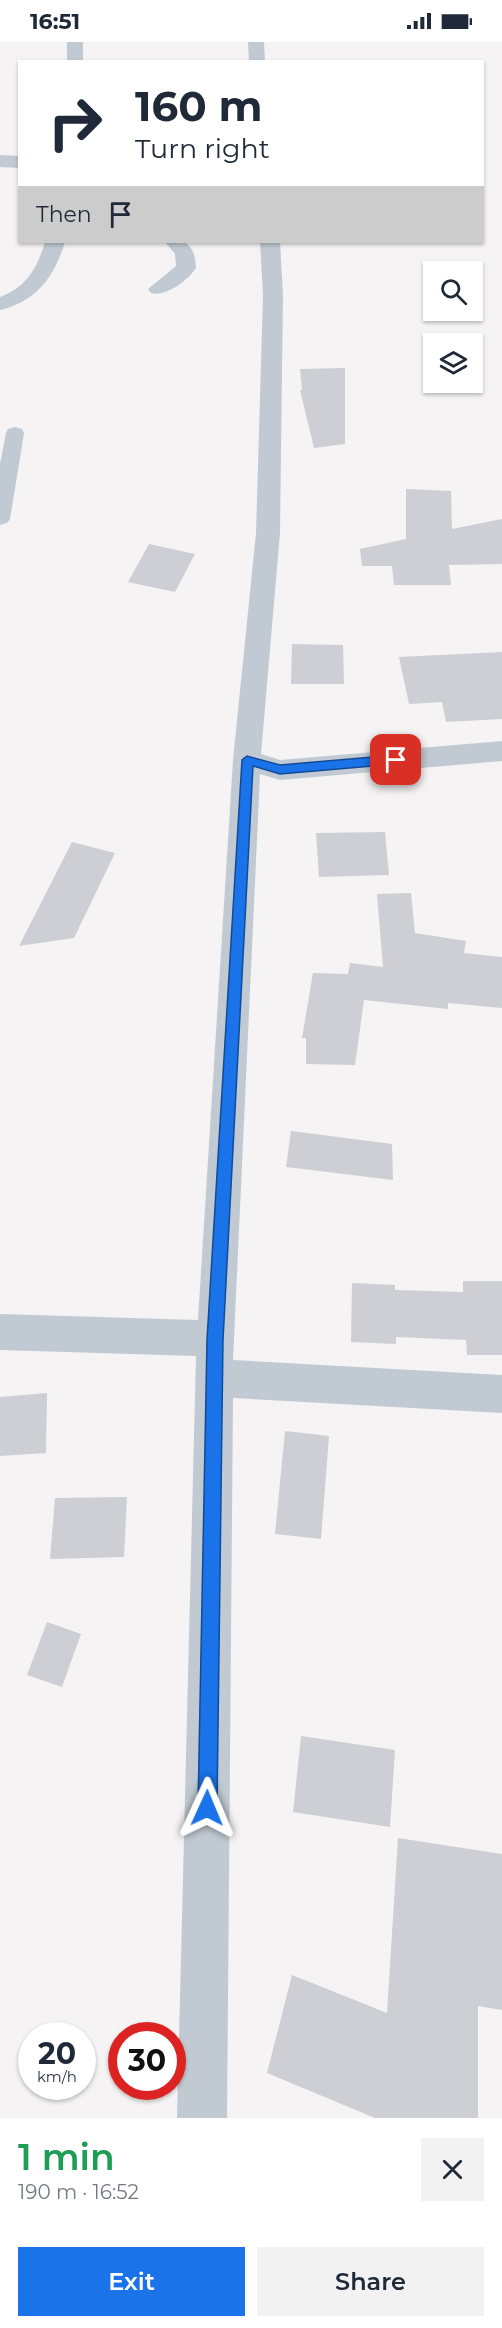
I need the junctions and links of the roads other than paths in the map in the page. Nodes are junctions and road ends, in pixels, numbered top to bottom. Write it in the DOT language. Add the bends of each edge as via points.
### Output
graph roads {
  1 [pos="75,42"];
  2 [pos="256,42"];
  3 [pos="75,60"];
  4 [pos="257,60"];
  5 [pos="0,161"];
  6 [pos="18,162"];
  7 [pos="55,243"];
  8 [pos="175,243"];
  9 [pos="270,243"];
  10 [pos="158,289"];
  11 [pos="0,304"];
  12 [pos="15,433"];
  13 [pos="0,519"];
  14 [pos="502,751"];
  15 [pos="247,760"];
  16 [pos="0,1332"];
  17 [pos="215,1340"];
  18 [pos="215,1378"];
  19 [pos="502,1394"];
  20 [pos="202,2118"];
  1 -- 3 [label="street"];
  2 -- 4 [label="street"];
  5 -- 6 [label="street"];
  7 -- 11 [label="street" via="48,267 35,286"];
  8 -- 10 [label="street" via="185,252 186,268"];
  9 -- 15 [label="street" via="273,295 268,533"];
  12 -- 13 [label="lane"];
  14 -- 15 [label="street" via="280,770"];
  15 -- 17 [label="street"];
  16 -- 17 [label="street"];
  17 -- 18 [label="street"];
  18 -- 19 [label="street"];
  18 -- 20 [label="street"];
}
